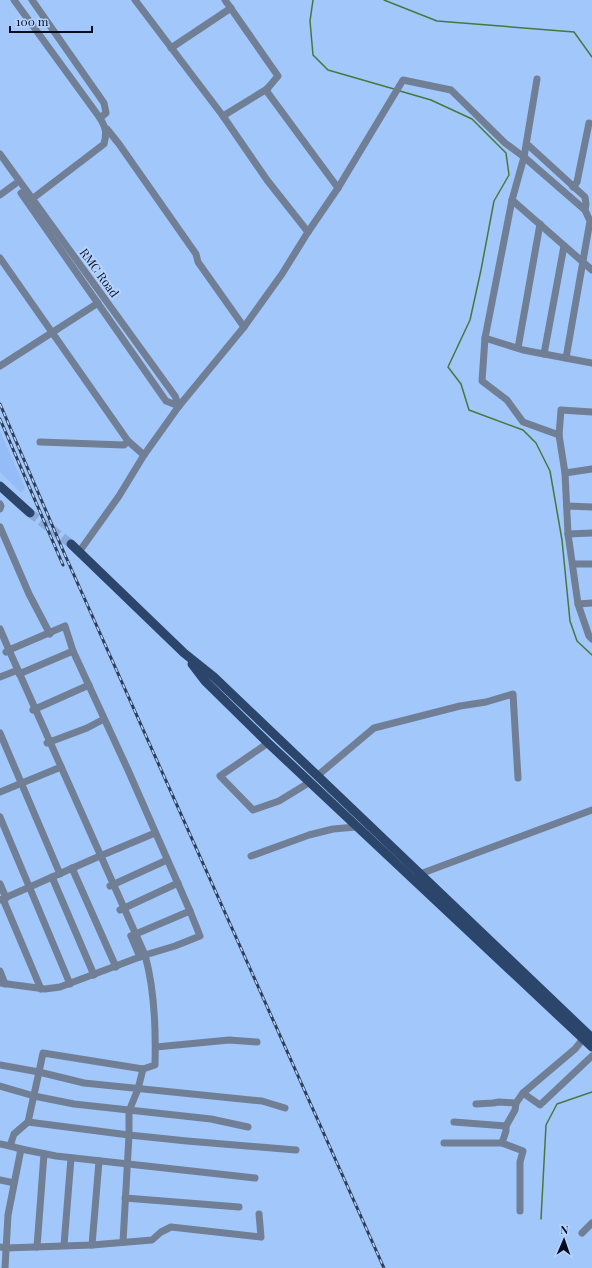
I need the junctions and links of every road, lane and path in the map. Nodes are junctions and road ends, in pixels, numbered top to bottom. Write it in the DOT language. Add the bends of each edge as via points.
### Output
graph roads {
  1 [pos="14,0"];
  2 [pos="32,0"];
  3 [pos="135,0"];
  4 [pos="225,0"];
  5 [pos="231,8"];
  6 [pos="171,48"];
  7 [pos="536,79"];
  8 [pos="267,89"];
  9 [pos="223,116"];
  10 [pos="100,118"];
  11 [pos="589,123"];
  12 [pos="104,125"];
  13 [pos="527,144"];
  14 [pos="0,154"];
  15 [pos="524,157"];
  16 [pos="0,162"];
  17 [pos="15,184"];
  18 [pos="574,187"];
  19 [pos="338,188"];
  20 [pos="0,195"];
  21 [pos="32,199"];
  22 [pos="512,200"];
  23 [pos="584,210"];
  24 [pos="540,224"];
  25 [pos="308,232"];
  26 [pos="564,246"];
  27 [pos="0,258"];
  28 [pos="582,262"];
  29 [pos="592,270"];
  30 [pos="98,303"];
  31 [pos="244,327"];
  32 [pos="52,332"];
  33 [pos="485,338"];
  34 [pos="518,348"];
  35 [pos="544,354"];
  36 [pos="566,358"];
  37 [pos="592,363"];
  38 [pos="0,366"];
  39 [pos="179,406"];
  40 [pos="592,412"];
  41 [pos="559,435"];
  42 [pos="40,442"];
  43 [pos="128,442"];
  44 [pos="144,455"];
  45 [pos="592,469"];
  46 [pos="565,473"];
  47 [pos="0,486"];
  48 [pos="0,504"];
  49 [pos="567,506"];
  50 [pos="592,507"];
  51 [pos="0,509"];
  52 [pos="30,513"];
  53 [pos="0,527"];
  54 [pos="592,533"];
  55 [pos="568,534"];
  56 [pos="71,544"];
  57 [pos="79,552"];
  58 [pos="573,564"];
  59 [pos="592,564"];
  60 [pos="578,604"];
  61 [pos="592,604"];
  62 [pos="0,629"];
  63 [pos="50,634"];
  64 [pos="0,638"];
  65 [pos="592,640"];
  66 [pos="8,651"];
  67 [pos="73,651"];
  68 [pos="184,653"];
  69 [pos="17,672"];
  70 [pos="0,678"];
  71 [pos="89,685"];
  72 [pos="34,710"];
  73 [pos="104,719"];
  74 [pos="0,733"];
  75 [pos="49,743"];
  76 [pos="268,743"];
  77 [pos="59,768"];
  78 [pos="314,773"];
  79 [pos="518,778"];
  80 [pos="306,779"];
  81 [pos="21,783"];
  82 [pos="0,792"];
  83 [pos="592,810"];
  84 [pos="0,817"];
  85 [pos="356,827"];
  86 [pos="156,833"];
  87 [pos="251,856"];
  88 [pos="100,858"];
  89 [pos="167,860"];
  90 [pos="73,870"];
  91 [pos="60,874"];
  92 [pos="417,878"];
  93 [pos="53,879"];
  94 [pos="178,883"];
  95 [pos="0,884"];
  96 [pos="111,885"];
  97 [pos="30,889"];
  98 [pos="3,900"];
  99 [pos="121,909"];
  100 [pos="190,911"];
  101 [pos="133,935"];
  102 [pos="143,956"];
  103 [pos="116,967"];
  104 [pos="0,971"];
  105 [pos="94,976"];
  106 [pos="2,983"];
  107 [pos="70,984"];
  108 [pos="41,989"];
  109 [pos="588,1039"];
  110 [pos="258,1042"];
  111 [pos="156,1047"];
  112 [pos="592,1047"];
  113 [pos="592,1056"];
  114 [pos="0,1065"];
  115 [pos="143,1069"];
  116 [pos="39,1072"];
  117 [pos="0,1086"];
  118 [pos="138,1089"];
  119 [pos="523,1093"];
  120 [pos="34,1096"];
  121 [pos="516,1103"];
  122 [pos="476,1104"];
  123 [pos="285,1108"];
  124 [pos="129,1111"];
  125 [pos="28,1122"];
  126 [pos="454,1122"];
  127 [pos="506,1126"];
  128 [pos="248,1127"];
  129 [pos="129,1135"];
  130 [pos="444,1143"];
  131 [pos="502,1143"];
  132 [pos="0,1144"];
  133 [pos="10,1146"];
  134 [pos="21,1148"];
  135 [pos="296,1150"];
  136 [pos="44,1154"];
  137 [pos="71,1158"];
  138 [pos="99,1161"];
  139 [pos="128,1165"];
  140 [pos="255,1178"];
  141 [pos="0,1180"];
  142 [pos="14,1183"];
  143 [pos="125,1198"];
  144 [pos="239,1207"];
  145 [pos="520,1211"];
  146 [pos="4,1214"];
  147 [pos="259,1214"];
  148 [pos="592,1224"];
  149 [pos="582,1233"];
  150 [pos="123,1242"];
  151 [pos="64,1245"];
  152 [pos="92,1245"];
  153 [pos="37,1247"];
  154 [pos="3,1248"];
  155 [pos="5,1268"];
  1 -- 10 [label="street"];
  2 -- 10 [label="street" via="104,103 106,113"];
  3 -- 6 [label="street"];
  4 -- 5 [label="street"];
  5 -- 6 [label="street"];
  5 -- 8 [label="street" via="278,76"];
  6 -- 9 [label="street"];
  7 -- 13 [label="street"];
  8 -- 9 [label="street"];
  8 -- 19 [label="street"];
  9 -- 25 [label="street" via="267,180"];
  10 -- 12 [label="street"];
  11 -- 18 [label="street"];
  12 -- 21 [label="street" via="107,135 104,144"];
  12 -- 31 [label="street" via="196,254 198,262"];
  13 -- 15 [label="street"];
  13 -- 18 [label="street"];
  14 -- 21 [label="street, RMC Road"];
  15 -- 19 [label="street" via="505,143 451,90 403,80"];
  15 -- 22 [label="street"];
  15 -- 23 [label="street"];
  16 -- 17 [label="street, RMC Road"];
  17 -- 20 [label="street"];
  17 -- 30 [label="street, RMC Road"];
  18 -- 23 [label="street" via="584,197"];
  19 -- 25 [label="street"];
  21 -- 39 [label="street, RMC Road" via="176,396"];
  22 -- 24 [label="street"];
  22 -- 33 [label="street"];
  23 -- 28 [label="street" via="590,221"];
  24 -- 26 [label="street"];
  24 -- 34 [label="street"];
  25 -- 31 [label="street"];
  26 -- 28 [label="street"];
  26 -- 35 [label="street"];
  27 -- 32 [label="street"];
  28 -- 29 [label="street"];
  28 -- 36 [label="street"];
  30 -- 32 [label="street"];
  30 -- 39 [label="street, RMC Road" via="166,401"];
  31 -- 39 [label="street"];
  32 -- 38 [label="street"];
  32 -- 43 [label="street"];
  33 -- 34 [label="street"];
  33 -- 41 [label="street" via="482,381 507,400 523,422"];
  34 -- 35 [label="street"];
  35 -- 36 [label="street"];
  36 -- 37 [label="street"];
  39 -- 44 [label="street"];
  40 -- 41 [label="street" via="561,410"];
  41 -- 46 [label="street"];
  42 -- 43 [label="street" via="124,445"];
  43 -- 44 [label="street"];
  44 -- 57 [label="street" via="119,496"];
  45 -- 46 [label="street"];
  46 -- 49 [label="street"];
  47 -- 52 [label="main road"];
  48 -- 51 [label="street"];
  49 -- 50 [label="street"];
  49 -- 55 [label="street"];
  53 -- 63 [label="street" via="29,594"];
  54 -- 55 [label="street"];
  55 -- 58 [label="street"];
  56 -- 57 [label="main road"];
  57 -- 68 [label="main road"];
  58 -- 59 [label="street"];
  58 -- 60 [label="street"];
  60 -- 61 [label="street"];
  60 -- 65 [label="street"];
  62 -- 66 [label="street"];
  63 -- 66 [label="street"];
  63 -- 67 [label="street" via="65,626"];
  64 -- 66 [label="street"];
  66 -- 69 [label="street"];
  67 -- 69 [label="street"];
  67 -- 71 [label="street"];
  68 -- 76 [label="main road" via="205,681"];
  68 -- 78 [label="main road" via="214,677"];
  69 -- 70 [label="street"];
  69 -- 72 [label="street"];
  71 -- 72 [label="street"];
  71 -- 73 [label="street"];
  72 -- 75 [label="street"];
  73 -- 75 [label="street"];
  73 -- 86 [label="street"];
  74 -- 81 [label="street"];
  75 -- 77 [label="street"];
  76 -- 80 [label="main road"];
  76 -- 80 [label="street" via="220,776 253,810 279,801"];
  77 -- 81 [label="street"];
  77 -- 88 [label="street"];
  78 -- 79 [label="street" via="374,728 513,694"];
  78 -- 80 [label="main road"];
  78 -- 92 [label="main road"];
  80 -- 85 [label="main road"];
  81 -- 82 [label="street"];
  81 -- 91 [label="street"];
  83 -- 92 [label="street"];
  84 -- 97 [label="street"];
  85 -- 87 [label="street" via="309,835"];
  85 -- 92 [label="main road"];
  86 -- 88 [label="street"];
  86 -- 89 [label="street"];
  88 -- 90 [label="street"];
  88 -- 96 [label="street"];
  89 -- 94 [label="street"];
  89 -- 96 [label="street"];
  90 -- 91 [label="street"];
  90 -- 93 [label="street"];
  90 -- 103 [label="street"];
  91 -- 93 [label="street"];
  92 -- 109 [label="main road"];
  93 -- 97 [label="street"];
  93 -- 105 [label="street"];
  94 -- 99 [label="street"];
  94 -- 100 [label="street"];
  95 -- 98 [label="street"];
  96 -- 99 [label="street"];
  97 -- 98 [label="street"];
  97 -- 107 [label="street"];
  98 -- 108 [label="street"];
  99 -- 101 [label="street"];
  100 -- 101 [label="street"];
  100 -- 102 [label="street" via="200,936"];
  101 -- 102 [label="street"];
  102 -- 103 [label="street"];
  102 -- 111 [label="street" via="150,973"];
  103 -- 105 [label="street"];
  104 -- 106 [label="street"];
  105 -- 107 [label="street"];
  106 -- 108 [label="street"];
  107 -- 108 [label="street"];
  109 -- 112 [label="main road"];
  109 -- 119 [label="street"];
  110 -- 111 [label="street" via="229,1040"];
  111 -- 115 [label="street" via="155,1066"];
  113 -- 119 [label="street" via="540,1106"];
  114 -- 116 [label="street"];
  115 -- 116 [label="street" via="42,1052"];
  115 -- 118 [label="street"];
  116 -- 118 [label="street" via="84,1083"];
  116 -- 120 [label="street"];
  117 -- 120 [label="street"];
  118 -- 123 [label="street" via="262,1101"];
  118 -- 124 [label="street"];
  119 -- 121 [label="street"];
  120 -- 124 [label="street"];
  120 -- 125 [label="street"];
  121 -- 122 [label="street"];
  121 -- 127 [label="street"];
  124 -- 128 [label="street" via="211,1119"];
  124 -- 129 [label="street"];
  125 -- 129 [label="street"];
  125 -- 133 [label="street" via="14,1134"];
  126 -- 127 [label="street"];
  127 -- 131 [label="street"];
  129 -- 135 [label="street"];
  129 -- 139 [label="street"];
  130 -- 131 [label="street"];
  131 -- 145 [label="street" via="523,1151 520,1162"];
  132 -- 133 [label="street"];
  133 -- 134 [label="street"];
  134 -- 136 [label="street"];
  134 -- 142 [label="street"];
  136 -- 137 [label="street"];
  136 -- 153 [label="street"];
  137 -- 138 [label="street"];
  137 -- 151 [label="street"];
  138 -- 139 [label="street"];
  138 -- 152 [label="street"];
  139 -- 140 [label="street"];
  139 -- 143 [label="street"];
  141 -- 142 [label="street"];
  142 -- 146 [label="street"];
  143 -- 144 [label="street"];
  143 -- 150 [label="street"];
  146 -- 154 [label="street"];
  147 -- 150 [label="street" via="261,1237 172,1227 152,1240"];
  148 -- 149 [label="street"];
  150 -- 152 [label="street"];
  151 -- 152 [label="street"];
  151 -- 153 [label="street"];
  153 -- 154 [label="street"];
  154 -- 155 [label="street"];
}
